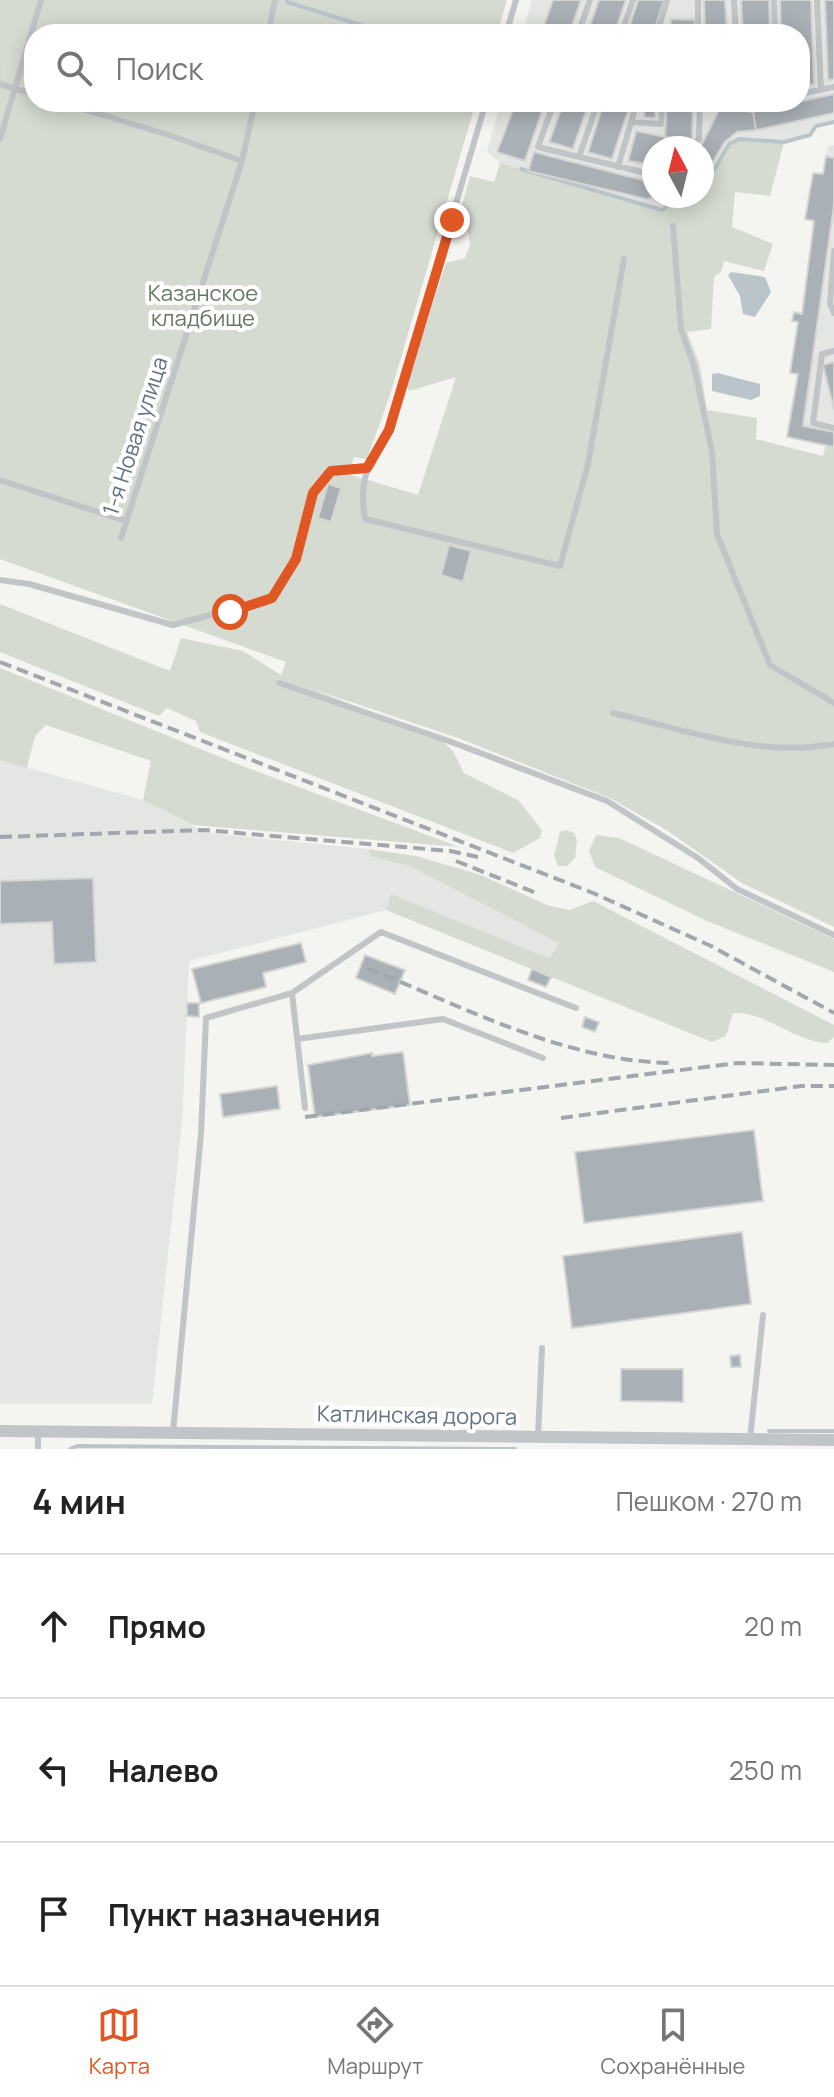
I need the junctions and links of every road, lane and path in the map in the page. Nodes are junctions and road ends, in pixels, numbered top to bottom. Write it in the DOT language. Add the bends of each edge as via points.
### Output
graph roads {
  1 [pos="41,0"];
  2 [pos="275,0"];
  3 [pos="516,0"];
  4 [pos="590,0"];
  5 [pos="633,0"];
  6 [pos="667,0"];
  7 [pos="698,0"];
  8 [pos="734,0"];
  9 [pos="774,0"];
  10 [pos="817,0"];
  11 [pos="34,24"];
  12 [pos="270,24"];
  13 [pos="509,24"];
  14 [pos="582,24"];
  15 [pos="625,24"];
  16 [pos="660,24"];
  17 [pos="698,24"];
  18 [pos="735,24"];
  19 [pos="775,24"];
  20 [pos="24,58"];
  21 [pos="0,84"];
  22 [pos="834,87"];
  23 [pos="15,88"];
  24 [pos="821,90"];
  25 [pos="24,91"];
  26 [pos="810,92"];
  27 [pos="92,112"];
  28 [pos="253,112"];
  29 [pos="483,112"];
  30 [pos="550,112"];
  31 [pos="595,112"];
  32 [pos="634,112"];
  33 [pos="662,112"];
  34 [pos="700,112"];
  35 [pos="631,122"];
  36 [pos="699,136"];
  37 [pos="0,139"];
  38 [pos="579,157"];
  39 [pos="242,161"];
  40 [pos="618,167"];
  41 [pos="642,172"];
  42 [pos="673,226"];
  43 [pos="834,251"];
  44 [pos="624,259"];
  45 [pos="834,313"];
  46 [pos="834,351"];
  47 [pos="834,428"];
  48 [pos="367,468"];
  49 [pos="0,480"];
  50 [pos="126,521"];
  51 [pos="121,538"];
  52 [pos="0,580"];
  53 [pos="279,683"];
  54 [pos="834,703"];
  55 [pos="613,713"];
  56 [pos="834,744"];
  57 [pos="834,935"];
  58 [pos="292,993"];
  59 [pos="576,1008"];
  60 [pos="297,1039"];
  61 [pos="543,1058"];
  62 [pos="305,1108"];
  63 [pos="763,1315"];
  64 [pos="542,1348"];
  65 [pos="0,1431"];
  66 [pos="38,1431"];
  67 [pos="173,1432"];
  68 [pos="538,1437"];
  69 [pos="750,1439"];
  70 [pos="834,1440"];
  71 [pos="38,1449"];
  1 -- 11 [label="lane"];
  2 -- 12 [label="lane"];
  3 -- 13 [label="lane"];
  4 -- 14 [label="lane"];
  5 -- 15 [label="lane"];
  6 -- 16 [label="lane"];
  7 -- 17 [label="lane"];
  8 -- 18 [label="lane"];
  9 -- 19 [label="lane"];
  10 -- 24 [label="lane"];
  20 -- 23 [label="lane"];
  21 -- 23 [label="lane"];
  22 -- 24 [label="lane"];
  23 -- 25 [label="lane"];
  23 -- 37 [label="lane"];
  24 -- 26 [label="lane"];
  27 -- 39 [label="lane"];
  28 -- 39 [label="lane, 1-я Новая улица"];
  29 -- 48 [label="lane" via="389,430"];
  30 -- 38 [label="lane" via="538,147"];
  31 -- 38 [label="lane"];
  32 -- 35 [label="lane"];
  33 -- 35 [label="lane" via="661,124"];
  34 -- 36 [label="lane"];
  35 -- 40 [label="lane"];
  38 -- 40 [label="lane"];
  39 -- 50 [label="lane, 1-я Новая улица"];
  40 -- 41 [label="lane"];
  42 -- 54 [label="lane" via="681,329 712,452 717,534 770,665"];
  43 -- 45 [label="lane"];
  44 -- 48 [label="lane" via="588,464 560,566 365,519 361,494"];
  46 -- 47 [label="lane" via="822,354 813,423"];
  48 -- 52 [label="lane" via="331,471 313,493 296,559 272,598 230,612 173,625"];
  49 -- 50 [label="lane"];
  50 -- 51 [label="lane, 1-я Новая улица"];
  53 -- 57 [label="lane" via="607,801 737,889"];
  55 -- 56 [label="lane" via="765,749"];
  58 -- 59 [label="lane" via="381,932"];
  58 -- 60 [label="lane"];
  58 -- 67 [label="lane" via="206,1018 201,1134"];
  60 -- 61 [label="lane" via="443,1019"];
  60 -- 62 [label="lane"];
  63 -- 69 [label="lane"];
  64 -- 68 [label="lane"];
  65 -- 66 [label="street, Катлинская дорога"];
  66 -- 67 [label="street, Катлинская дорога"];
  66 -- 71 [label="lane"];
  67 -- 68 [label="street, Катлинская дорога"];
  68 -- 69 [label="street, Катлинская дорога"];
  69 -- 70 [label="street, Катлинская дорога"];
}
